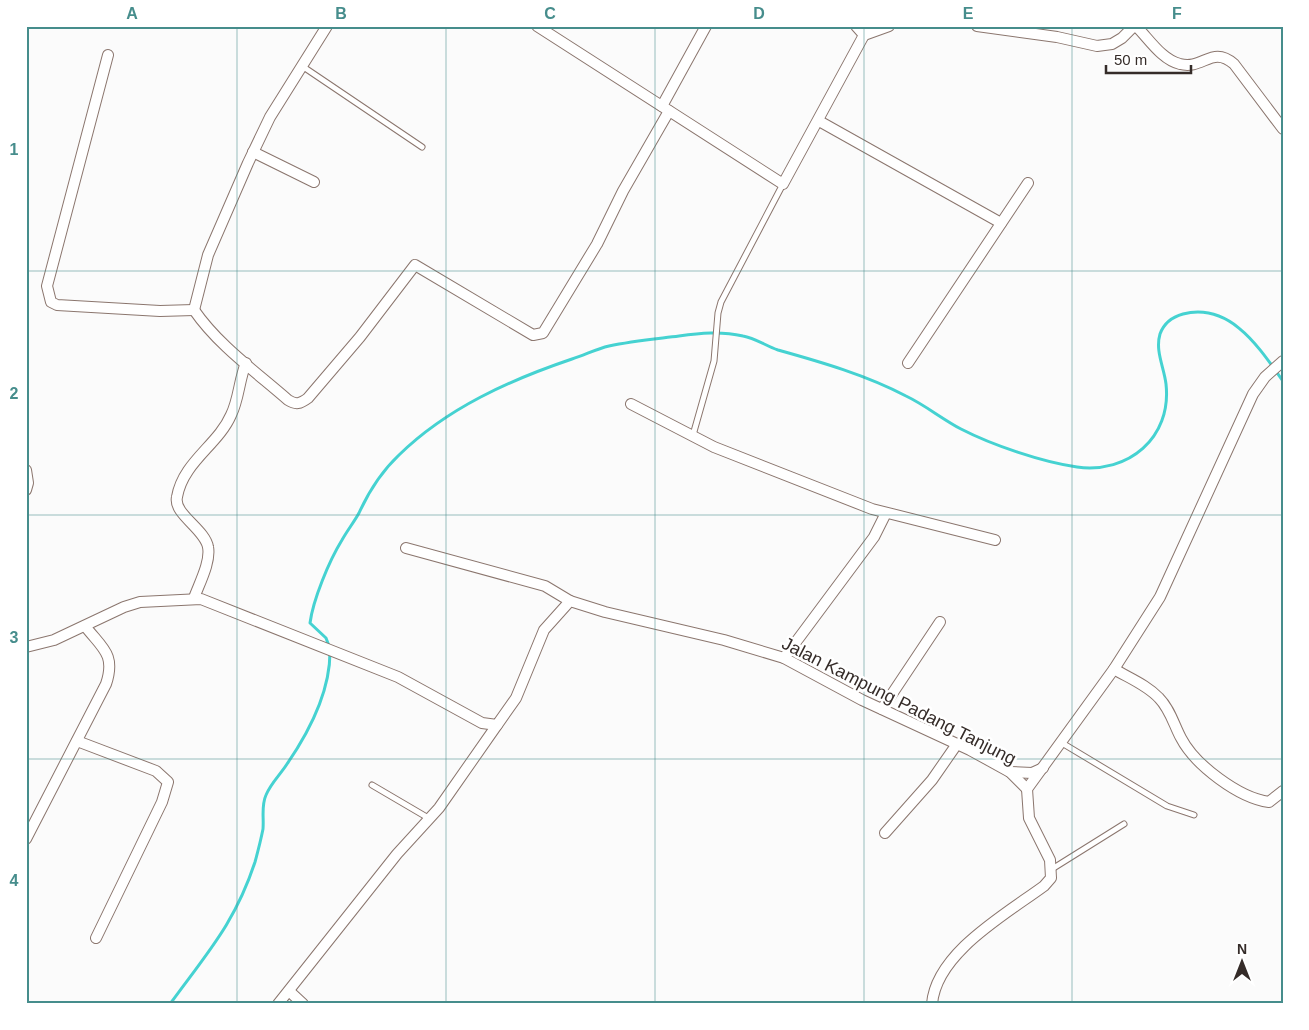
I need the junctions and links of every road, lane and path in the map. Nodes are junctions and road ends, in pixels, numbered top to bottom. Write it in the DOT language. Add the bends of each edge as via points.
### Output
graph roads {
  1 [pos="327,26"];
  2 [pos="537,26"];
  3 [pos="706,26"];
  4 [pos="856,26"];
  5 [pos="889,26"];
  6 [pos="977,26"];
  7 [pos="1135,26"];
  8 [pos="864,35"];
  9 [pos="108,55"];
  10 [pos="302,66"];
  11 [pos="665,108"];
  12 [pos="819,121"];
  13 [pos="1283,129"];
  14 [pos="422,147"];
  15 [pos="253,152"];
  16 [pos="314,182"];
  17 [pos="1028,183"];
  18 [pos="782,184"];
  19 [pos="1001,224"];
  20 [pos="194,310"];
  21 [pos="1282,362"];
  22 [pos="246,363"];
  23 [pos="908,363"];
  24 [pos="631,404"];
  25 [pos="693,435"];
  26 [pos="26,470"];
  27 [pos="26,490"];
  28 [pos="886,514"];
  29 [pos="995,540"];
  30 [pos="406,548"];
  31 [pos="194,598"];
  32 [pos="570,601"];
  33 [pos="940,622"];
  34 [pos="85,626"];
  35 [pos="26,647"];
  36 [pos="784,658"];
  37 [pos="1114,669"];
  38 [pos="882,709"];
  39 [pos="497,724"];
  40 [pos="77,741"];
  41 [pos="1062,743"];
  42 [pos="957,744"];
  43 [pos="1044,768"];
  44 [pos="1010,772"];
  45 [pos="372,785"];
  46 [pos="1027,789"];
  47 [pos="1283,791"];
  48 [pos="1194,815"];
  49 [pos="430,819"];
  50 [pos="1124,824"];
  51 [pos="885,833"];
  52 [pos="26,839"];
  53 [pos="1052,869"];
  54 [pos="96,938"];
  55 [pos="289,991"];
  56 [pos="278,1004"];
  57 [pos="303,1004"];
  58 [pos="932,1004"];
  1 -- 10 [label="street"];
  2 -- 11 [label="street"];
  3 -- 11 [label="street"];
  4 -- 8 [label="street"];
  5 -- 8 [label="street"];
  6 -- 7 [label="street" via="1097,46 1112,44"];
  7 -- 13 [label="street" via="1164,55 1178,64 1189,66 1217,55 1225,57 1234,64"];
  8 -- 12 [label="street"];
  9 -- 20 [label="street" via="47,286 50,302 160,311"];
  10 -- 14 [label="lane"];
  10 -- 15 [label="street"];
  11 -- 18 [label="street"];
  11 -- 22 [label="street" via="597,244 543,333 533,335 414,265 360,337 302,404 288,400"];
  12 -- 18 [label="street"];
  12 -- 19 [label="street"];
  15 -- 16 [label="street"];
  15 -- 20 [label="street" via="208,255"];
  17 -- 19 [label="street"];
  18 -- 25 [label="lane" via="721,302 715,349"];
  19 -- 23 [label="street"];
  20 -- 22 [label="street" via="212,332"];
  21 -- 37 [label="street" via="1265,377 1253,394 1169,580"];
  22 -- 31 [label="street" via="232,414 189,468 176,498 179,509 208,546 209,555"];
  24 -- 25 [label="street"];
  25 -- 28 [label="street" via="774,472"];
  26 -- 27 [label="street"];
  28 -- 29 [label="street"];
  28 -- 36 [label="street" via="874,537"];
  30 -- 32 [label="street, Jalan Kampung Padang Tanjung" via="545,586"];
  31 -- 34 [label="street" via="140,602"];
  31 -- 39 [label="street" via="398,677 482,723"];
  32 -- 36 [label="street, Jalan Kampung Padang Tanjung"];
  32 -- 39 [label="street" via="544,630 516,698"];
  33 -- 38 [label="street"];
  34 -- 35 [label="street" via="54,640"];
  34 -- 40 [label="street" via="107,654 111,668"];
  36 -- 38 [label="street, Jalan Kampung Padang Tanjung"];
  37 -- 41 [label="street"];
  37 -- 47 [label="street" via="1161,699 1188,749 1226,783 1269,802"];
  38 -- 42 [label="street, Jalan Kampung Padang Tanjung"];
  39 -- 49 [label="street"];
  40 -- 52 [label="street"];
  40 -- 54 [label="street" via="156,771 168,782 162,802"];
  41 -- 43 [label="street"];
  41 -- 48 [label="lane" via="1167,806"];
  42 -- 44 [label="street, Jalan Kampung Padang Tanjung"];
  42 -- 51 [label="street" via="932,780"];
  43 -- 44 [label="street" via="1032,773"];
  43 -- 46 [label="street"];
  44 -- 46 [label="street, Jalan Kampung Padang Tanjung"];
  45 -- 49 [label="lane"];
  46 -- 53 [label="street" via="1029,818"];
  49 -- 55 [label="street" via="397,854"];
  50 -- 53 [label="lane"];
  53 -- 58 [label="street" via="1051,878 1044,886 966,944 947,964 935,987"];
  55 -- 56 [label="street"];
  55 -- 57 [label="street"];
}
